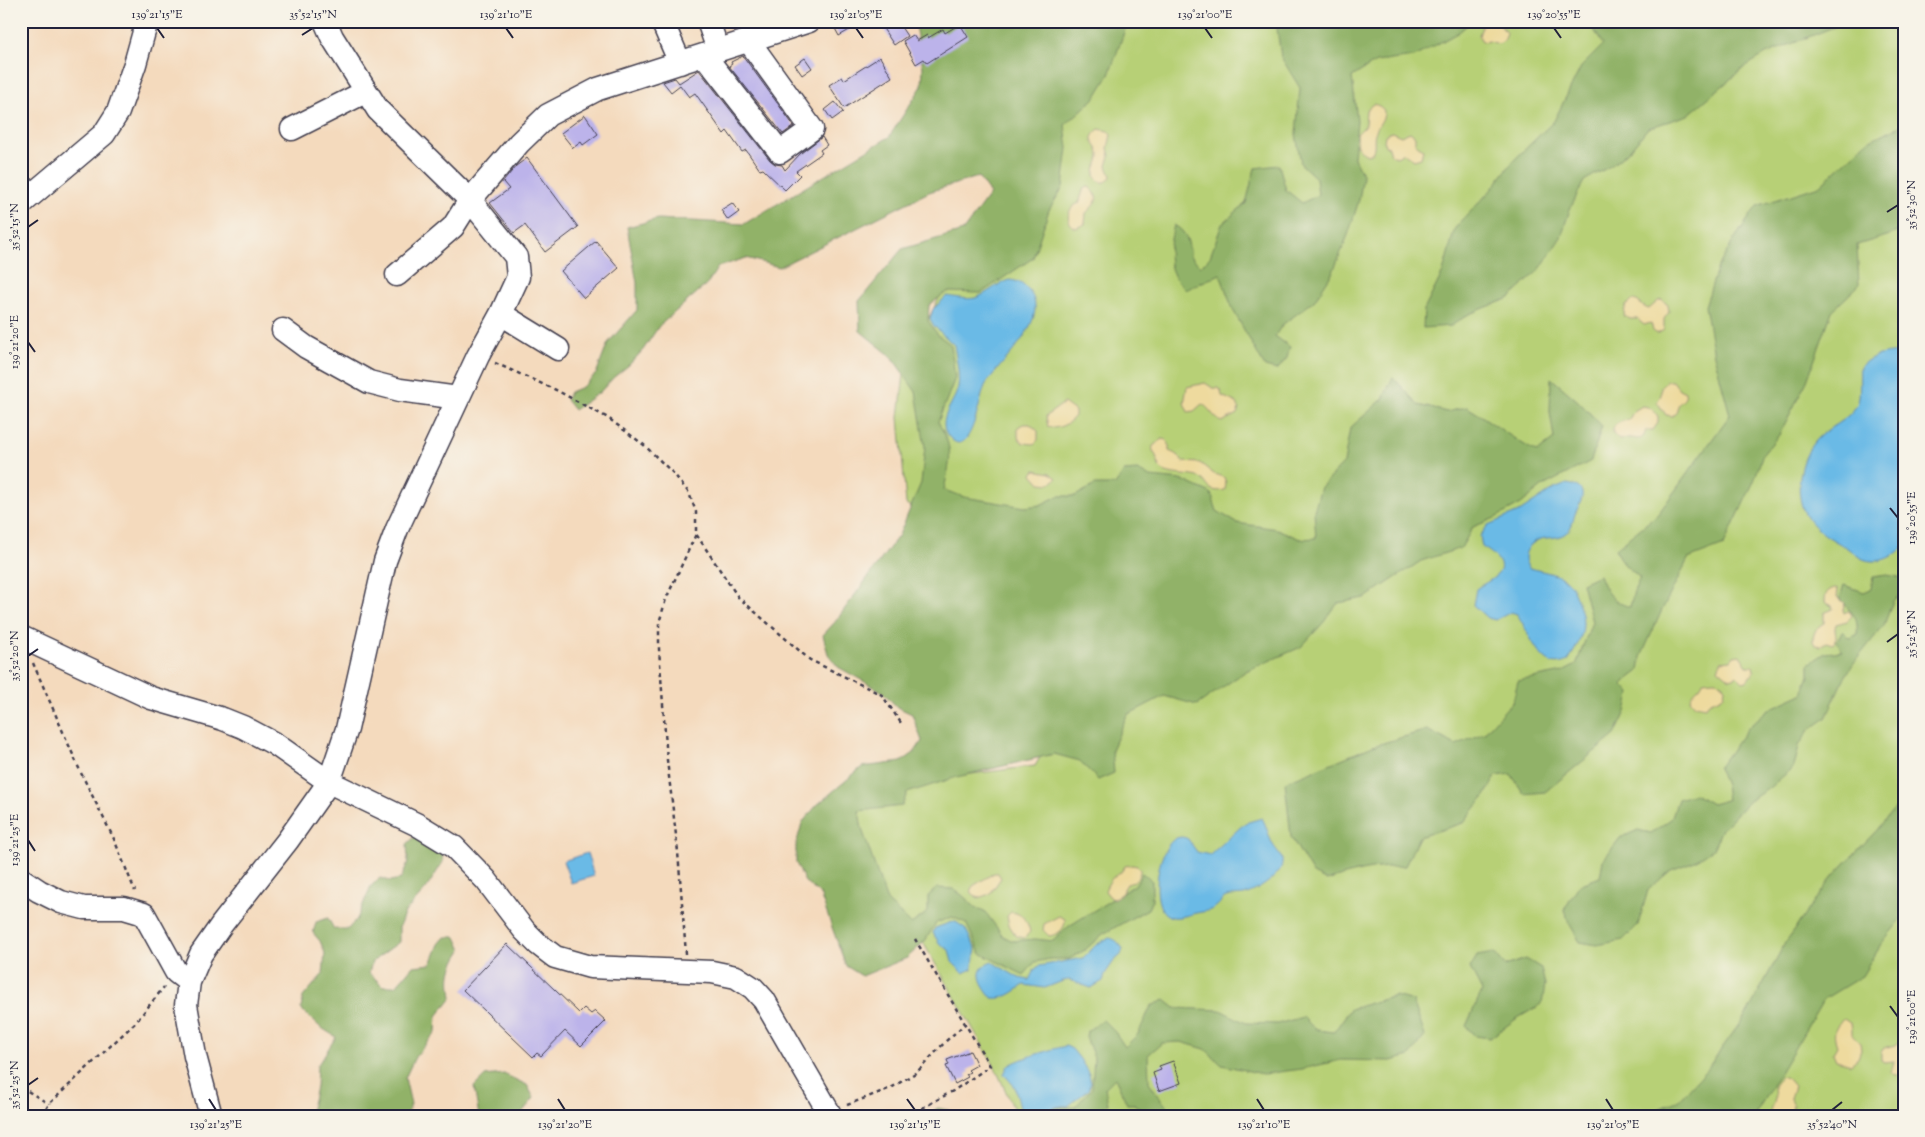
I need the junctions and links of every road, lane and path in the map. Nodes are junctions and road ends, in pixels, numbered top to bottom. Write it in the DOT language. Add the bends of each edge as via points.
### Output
graph roads {
  1 [pos="147,21"];
  2 [pos="325,21"];
  3 [pos="662,21"];
  4 [pos="708,21"];
  5 [pos="809,21"];
  6 [pos="748,40"];
  7 [pos="711,53"];
  8 [pos="680,63"];
  9 [pos="365,92"];
  10 [pos="292,129"];
  11 [pos="470,200"];
  12 [pos="21,204"];
  13 [pos="397,275"];
  14 [pos="21,293"];
  15 [pos="501,314"];
  16 [pos="283,330"];
  17 [pos="21,347"];
  18 [pos="558,349"];
  19 [pos="478,356"];
  20 [pos="458,398"];
  21 [pos="696,534"];
  22 [pos="21,637"];
  23 [pos="33,663"];
  24 [pos="901,723"];
  25 [pos="329,782"];
  26 [pos="21,879"];
  27 [pos="144,914"];
  28 [pos="915,939"];
  29 [pos="688,971"];
  30 [pos="182,977"];
  31 [pos="965,1024"];
  32 [pos="21,1087"];
  33 [pos="49,1104"];
  34 [pos="828,1115"];
  35 [pos="42,1116"];
  36 [pos="211,1116"];
  37 [pos="908,1116"];
  1 -- 12 [label="street" via="118,112 104,134"];
  2 -- 9 [label="street"];
  3 -- 8 [label="street"];
  4 -- 7 [label="street"];
  5 -- 6 [label="street"];
  6 -- 7 [label="street"];
  6 -- 7 [label="street" via="812,130 780,152"];
  7 -- 8 [label="street"];
  8 -- 11 [label="street" via="598,89 548,115"];
  9 -- 10 [label="street"];
  9 -- 11 [label="street" via="378,110"];
  11 -- 13 [label="street" via="453,227"];
  11 -- 15 [label="street" via="516,257 518,277"];
  14 -- 17 [label="path" via="25,334"];
  15 -- 18 [label="street"];
  15 -- 19 [label="street"];
  16 -- 20 [label="street" via="306,347 369,382"];
  19 -- 20 [label="street"];
  19 -- 21 [label="path" via="556,390 608,418 644,445 689,493 696,512"];
  20 -- 25 [label="street" via="385,561 347,729"];
  21 -- 24 [label="path" via="738,597 751,609 810,660 882,695"];
  21 -- 29 [label="path" via="666,599 660,622 659,649"];
  22 -- 25 [label="street" via="151,698 243,727 276,744"];
  23 -- 27 [label="path" via="80,773 114,838"];
  25 -- 29 [label="street" via="392,811 454,847 486,880 524,930 555,956 590,967"];
  25 -- 30 [label="street"];
  26 -- 27 [label="street" via="61,902 84,908 124,908"];
  27 -- 30 [label="street"];
  28 -- 31 [label="path"];
  29 -- 34 [label="street" via="736,976 753,988 764,1000"];
  30 -- 33 [label="path"];
  30 -- 36 [label="street" via="195,1056"];
  31 -- 34 [label="path" via="917,1072 891,1088 855,1100"];
  31 -- 37 [label="path" via="990,1066"];
  32 -- 33 [label="path"];
  33 -- 35 [label="path"];
}
